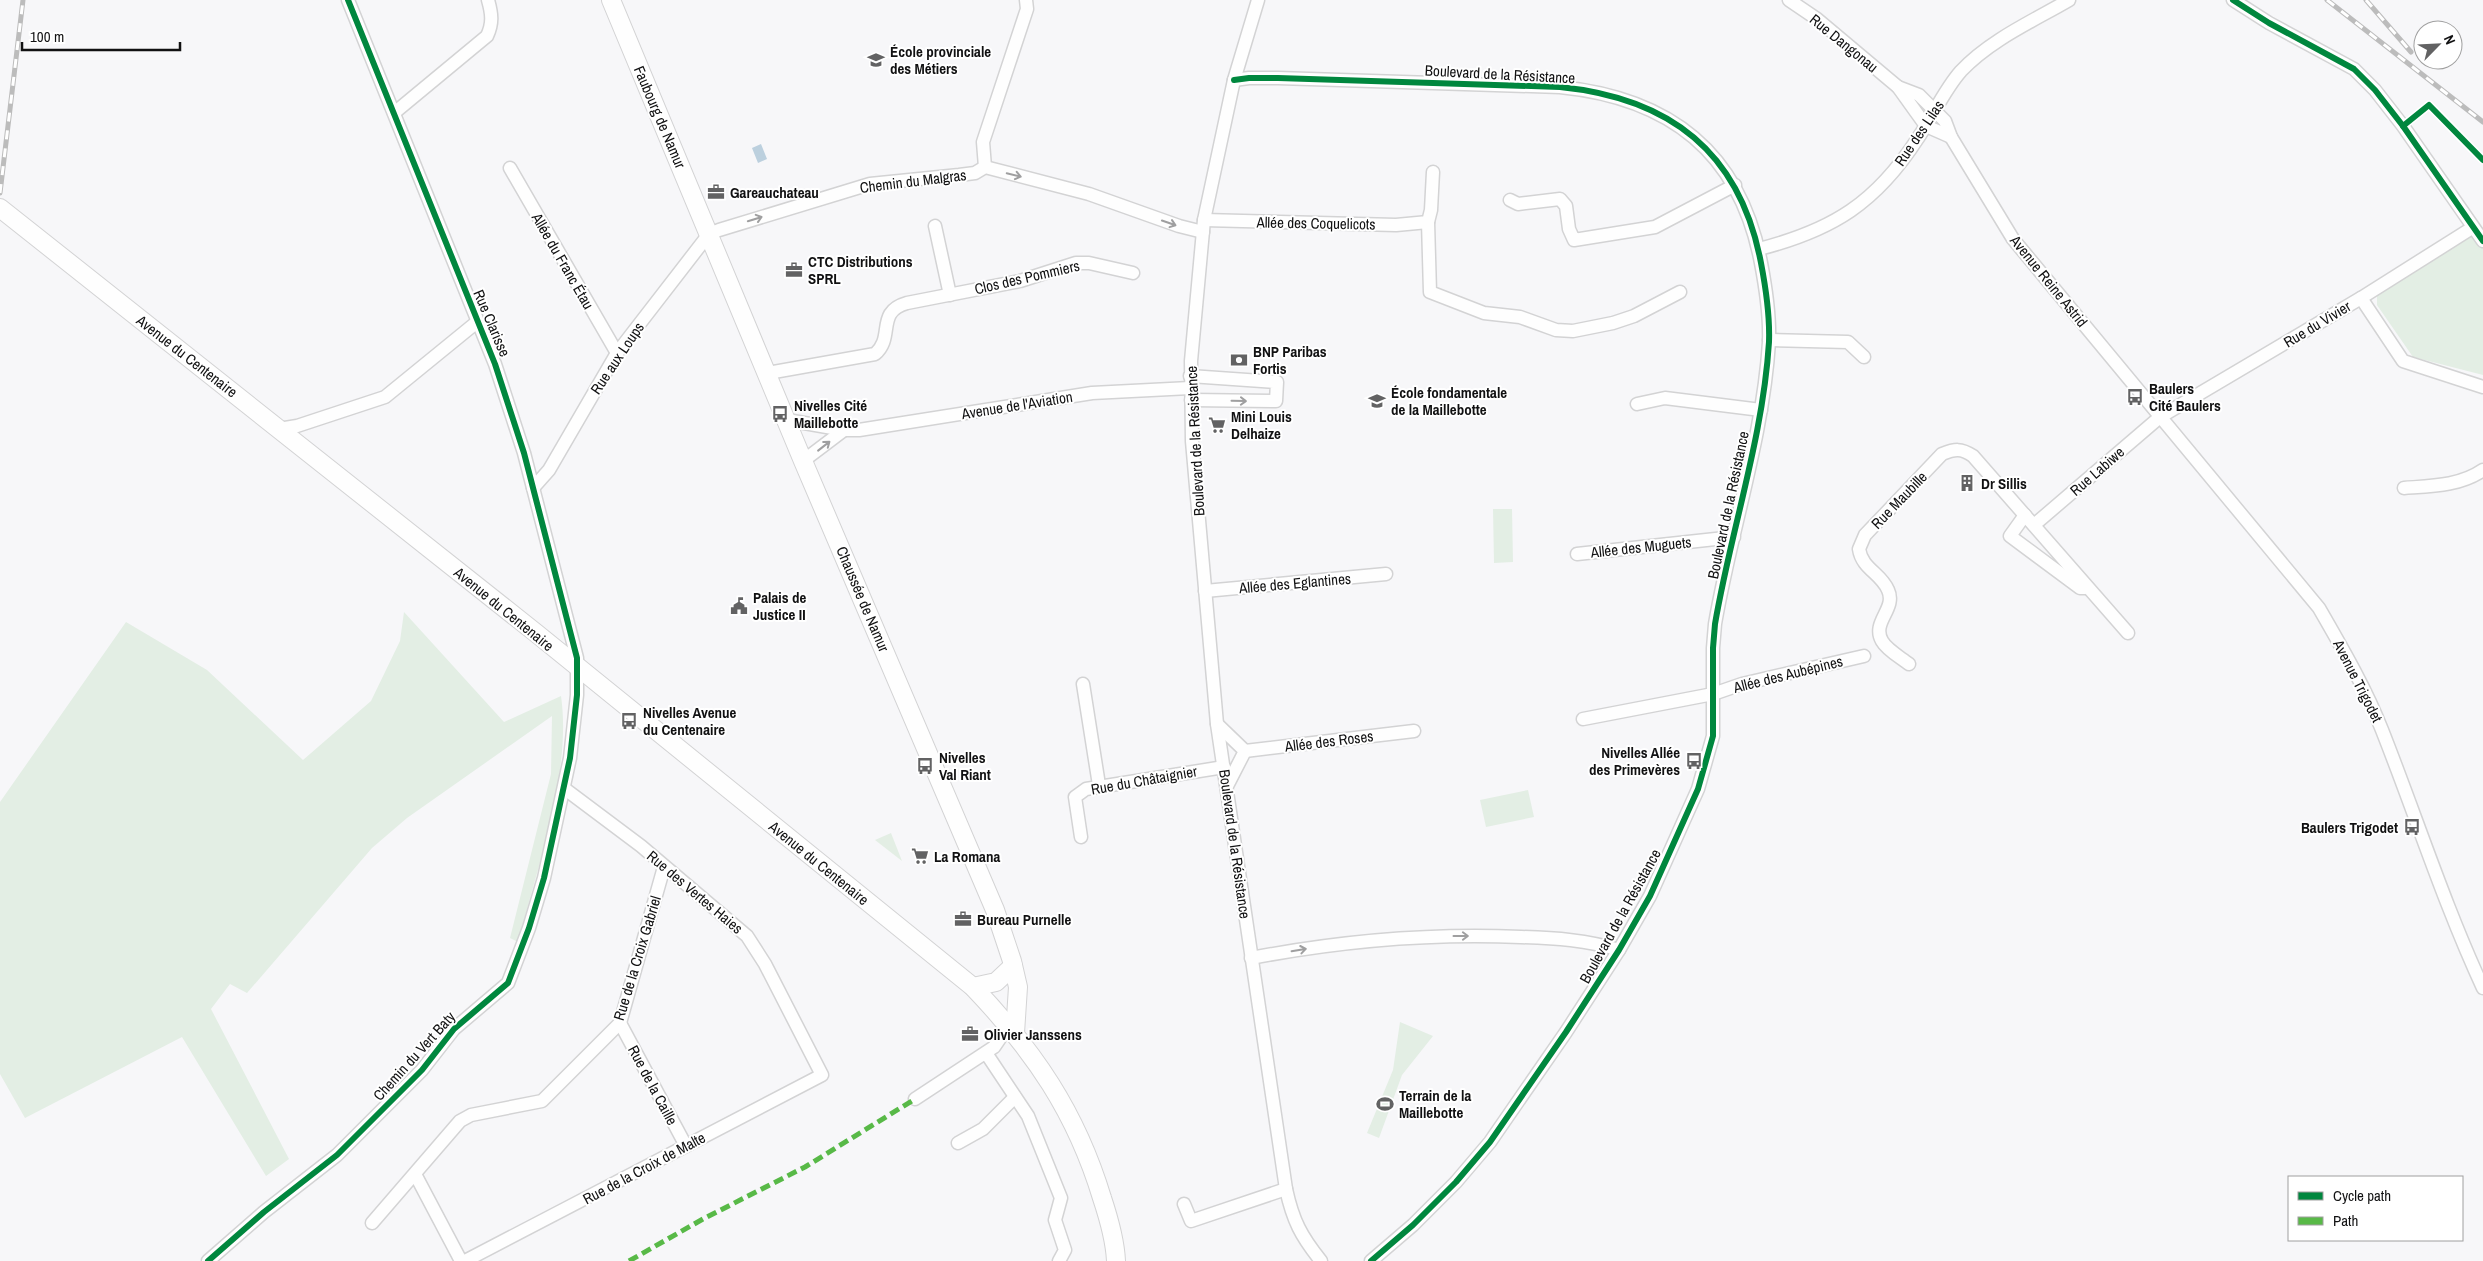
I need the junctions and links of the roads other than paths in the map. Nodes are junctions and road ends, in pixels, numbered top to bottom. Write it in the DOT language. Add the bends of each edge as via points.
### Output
graph roads {
  1 [pos="348,0"];
  2 [pos="488,0"];
  3 [pos="611,0"];
  4 [pos="1026,0"];
  5 [pos="1258,0"];
  6 [pos="1789,0"];
  7 [pos="2069,0"];
  8 [pos="2233,0"];
  9 [pos="1234,80"];
  10 [pos="1898,86"];
  11 [pos="1936,110"];
  12 [pos="394,113"];
  13 [pos="1926,126"];
  14 [pos="1951,137"];
  15 [pos="985,167"];
  16 [pos="510,168"];
  17 [pos="1432,172"];
  18 [pos="1735,185"];
  19 [pos="1510,200"];
  20 [pos="0,208"];
  21 [pos="1428,222"];
  22 [pos="935,226"];
  23 [pos="1203,226"];
  24 [pos="2472,228"];
  25 [pos="709,234"];
  26 [pos="2483,241"];
  27 [pos="1759,249"];
  28 [pos="1133,273"];
  29 [pos="1680,292"];
  30 [pos="950,294"];
  31 [pos="2361,298"];
  32 [pos="477,322"];
  33 [pos="1769,340"];
  34 [pos="617,353"];
  35 [pos="1864,357"];
  36 [pos="768,373"];
  37 [pos="2483,387"];
  38 [pos="1190,388"];
  39 [pos="1637,404"];
  40 [pos="1761,410"];
  41 [pos="2160,417"];
  42 [pos="787,420"];
  43 [pos="279,429"];
  44 [pos="844,430"];
  45 [pos="804,461"];
  46 [pos="2483,470"];
  47 [pos="533,488"];
  48 [pos="2404,488"];
  49 [pos="2030,520"];
  50 [pos="1734,537"];
  51 [pos="1577,554"];
  52 [pos="1386,574"];
  53 [pos="2089,588"];
  54 [pos="1205,591"];
  55 [pos="2128,633"];
  56 [pos="1864,656"];
  57 [pos="1909,664"];
  58 [pos="577,668"];
  59 [pos="1083,684"];
  60 [pos="1713,694"];
  61 [pos="1583,719"];
  62 [pos="1218,724"];
  63 [pos="1414,731"];
  64 [pos="1245,751"];
  65 [pos="1224,767"];
  66 [pos="1099,785"];
  67 [pos="1227,786"];
  68 [pos="564,789"];
  69 [pos="1081,837"];
  70 [pos="664,867"];
  71 [pos="1619,950"];
  72 [pos="1251,958"];
  73 [pos="1013,966"];
  74 [pos="973,987"];
  75 [pos="2483,988"];
  76 [pos="620,1024"];
  77 [pos="1008,1025"];
  78 [pos="986,1053"];
  79 [pos="822,1074"];
  80 [pos="1015,1097"];
  81 [pos="915,1099"];
  82 [pos="958,1143"];
  83 [pos="686,1146"];
  84 [pos="415,1174"];
  85 [pos="1286,1189"];
  86 [pos="1184,1204"];
  87 [pos="372,1223"];
  88 [pos="208,1261"];
  89 [pos="461,1261"];
  90 [pos="465,1261"];
  91 [pos="1059,1261"];
  92 [pos="1116,1261"];
  93 [pos="1321,1261"];
  94 [pos="1371,1261"];
  1 -- 12 [label="street, Rue Clarisse"];
  2 -- 12 [label="street" via="492,25 487,36"];
  3 -- 25 [label="main road, Faubourg de Namur"];
  4 -- 15 [label="street" via="1028,9 983,142"];
  5 -- 9 [label="street"];
  6 -- 10 [label="street, Rue Dangonau"];
  7 -- 11 [label="street, Rue des Lilas" via="1994,43 1962,70"];
  8 -- 24 [label="street" via="2354,69 2403,126"];
  9 -- 18 [label="street, Boulevard de la Résistance" via="1278,78 1560,87 1602,93 1637,105 1684,130 1714,156"];
  9 -- 23 [label="street, Boulevard de la Résistance"];
  10 -- 11 [label="street, Rue Dangonau" via="1919,95"];
  10 -- 13 [label="street, Rue Dangonau"];
  11 -- 13 [label="street, Rue des Lilas"];
  11 -- 14 [label="street, Avenue Reine Astrid" via="1945,121"];
  12 -- 32 [label="street, Rue Clarisse"];
  13 -- 14 [label="street"];
  13 -- 27 [label="street, Rue des Lilas" via="1879,187 1849,211 1798,239"];
  14 -- 41 [label="street, Avenue Reine Astrid" via="2013,239"];
  15 -- 23 [label="street, Chemin du Malgras, one-way" via="1089,194 1179,226"];
  25 -- 15 [label="street, Chemin du Malgras, one-way" via="870,184 959,176"];
  16 -- 34 [label="street, Allée du Franc Étau"];
  17 -- 21 [label="street"];
  18 -- 19 [label="street" via="1655,227 1574,240 1569,230 1566,206 1560,199 1518,204"];
  18 -- 27 [label="street, Boulevard de la Résistance" via="1748,212"];
  20 -- 43 [label="main road, Avenue du Centenaire"];
  21 -- 23 [label="street, Allée des Coquelicots"];
  21 -- 29 [label="street" via="1430,292 1484,312 1520,317 1556,330 1573,331 1634,316"];
  22 -- 30 [label="street"];
  23 -- 38 [label="street, Boulevard de la Résistance"];
  24 -- 26 [label="street"];
  24 -- 31 [label="street, Rue du Vivier"];
  25 -- 34 [label="street, Rue aux Loups"];
  25 -- 36 [label="main road, Chaussée de Namur"];
  27 -- 33 [label="street, Boulevard de la Résistance" via="1766,288"];
  28 -- 30 [label="street, Clos des Pommiers" via="1076,263 1020,281"];
  30 -- 36 [label="street, Clos des Pommiers" via="896,306 887,320 882,348 875,354"];
  31 -- 37 [label="street" via="2403,361"];
  31 -- 41 [label="street, Rue du Vivier"];
  32 -- 43 [label="street" via="385,398"];
  32 -- 47 [label="street, Rue Clarisse" via="510,404"];
  33 -- 35 [label="street" via="1848,342"];
  33 -- 40 [label="street, Boulevard de la Résistance"];
  34 -- 47 [label="street, Rue aux Loups" via="549,470"];
  36 -- 42 [label="main road, Chaussée de Namur"];
  38 -- 38 [label="street, one-way" via="1276,401 1278,382"];
  38 -- 44 [label="street, Avenue de l'Aviation" via="1092,393"];
  38 -- 54 [label="street, Boulevard de la Résistance"];
  39 -- 40 [label="street" via="1665,398"];
  40 -- 50 [label="street, Boulevard de la Résistance"];
  41 -- 49 [label="street, Rue Labiwe"];
  41 -- 75 [label="street, Avenue Trigodet" via="2319,608 2352,664 2381,728 2446,904"];
  42 -- 44 [label="street, Avenue de l'Aviation"];
  42 -- 45 [label="main road, Chaussée de Namur"];
  43 -- 58 [label="main road, Avenue du Centenaire"];
  45 -- 44 [label="street, one-way"];
  45 -- 73 [label="main road, Chaussée de Namur" via="993,905"];
  46 -- 48 [label="street" via="2475,476 2449,484"];
  47 -- 58 [label="street, Rue Clarisse" via="566,610"];
  49 -- 53 [label="street, Rue Maubille"];
  49 -- 53 [label="street, Rue Maubille" via="2010,536 2080,588"];
  49 -- 57 [label="street, Rue Maubille" via="1973,456 1955,449 1942,454 1865,534 1859,549 1860,557 1888,588 1890,598 1878,630 1882,641"];
  50 -- 51 [label="street, Allée des Muguets"];
  50 -- 60 [label="street, Boulevard de la Résistance" via="1716,624"];
  52 -- 54 [label="street, Allée des Eglantines"];
  53 -- 55 [label="street, Rue Maubille"];
  54 -- 62 [label="street, Boulevard de la Résistance"];
  56 -- 60 [label="street, Allée des Aubépines" via="1742,684"];
  58 -- 68 [label="street, Chemin du Vert Baty" via="577,695"];
  58 -- 74 [label="main road, Avenue du Centenaire"];
  59 -- 66 [label="street"];
  60 -- 61 [label="street, Allée des Aubépines"];
  60 -- 71 [label="street, Boulevard de la Résistance" via="1713,736 1698,789 1667,861"];
  62 -- 64 [label="street"];
  62 -- 65 [label="street, Boulevard de la Résistance"];
  63 -- 64 [label="street, Allée des Roses"];
  64 -- 67 [label="street"];
  65 -- 66 [label="street, Rue du Châtaignier"];
  65 -- 67 [label="street, Boulevard de la Résistance"];
  66 -- 69 [label="street, Rue du Châtaignier" via="1076,797"];
  67 -- 72 [label="street, Boulevard de la Résistance"];
  68 -- 70 [label="street, Rue des Vertes Haies"];
  68 -- 88 [label="street, Chemin du Vert Baty" via="534,912 508,983 454,1029 422,1070 337,1155"];
  70 -- 76 [label="street, Rue de la Croix Gabriel"];
  70 -- 79 [label="street, Rue des Vertes Haies" via="747,936"];
  72 -- 71 [label="street, one-way" via="1335,944 1436,936 1558,938"];
  71 -- 94 [label="street, Boulevard de la Résistance" via="1490,1142 1414,1225"];
  72 -- 85 [label="street, Boulevard de la Résistance"];
  73 -- 74 [label="main road" via="996,982"];
  73 -- 77 [label="main road, Chaussée de Namur" via="1018,987"];
  74 -- 77 [label="main road, Avenue du Centenaire"];
  76 -- 83 [label="street, Rue de la Caille"];
  76 -- 84 [label="street, Rue de la Croix Gabriel" via="542,1101 471,1115 460,1121"];
  77 -- 78 [label="street" via="994,1047"];
  77 -- 92 [label="main road, Avenue du Centenaire" via="1068,1109 1093,1168 1115,1239"];
  78 -- 80 [label="street"];
  78 -- 81 [label="street"];
  79 -- 83 [label="street, Rue de la Croix de Malte"];
  80 -- 82 [label="street" via="983,1129"];
  80 -- 91 [label="street" via="1028,1116 1061,1198 1054,1220 1065,1250"];
  83 -- 90 [label="street, Rue de la Croix de Malte"];
  84 -- 87 [label="street, Rue de la Croix Gabriel"];
  84 -- 89 [label="street"];
  85 -- 86 [label="street" via="1191,1221"];
  85 -- 93 [label="street, Boulevard de la Résistance" via="1292,1216 1302,1237"];
}
